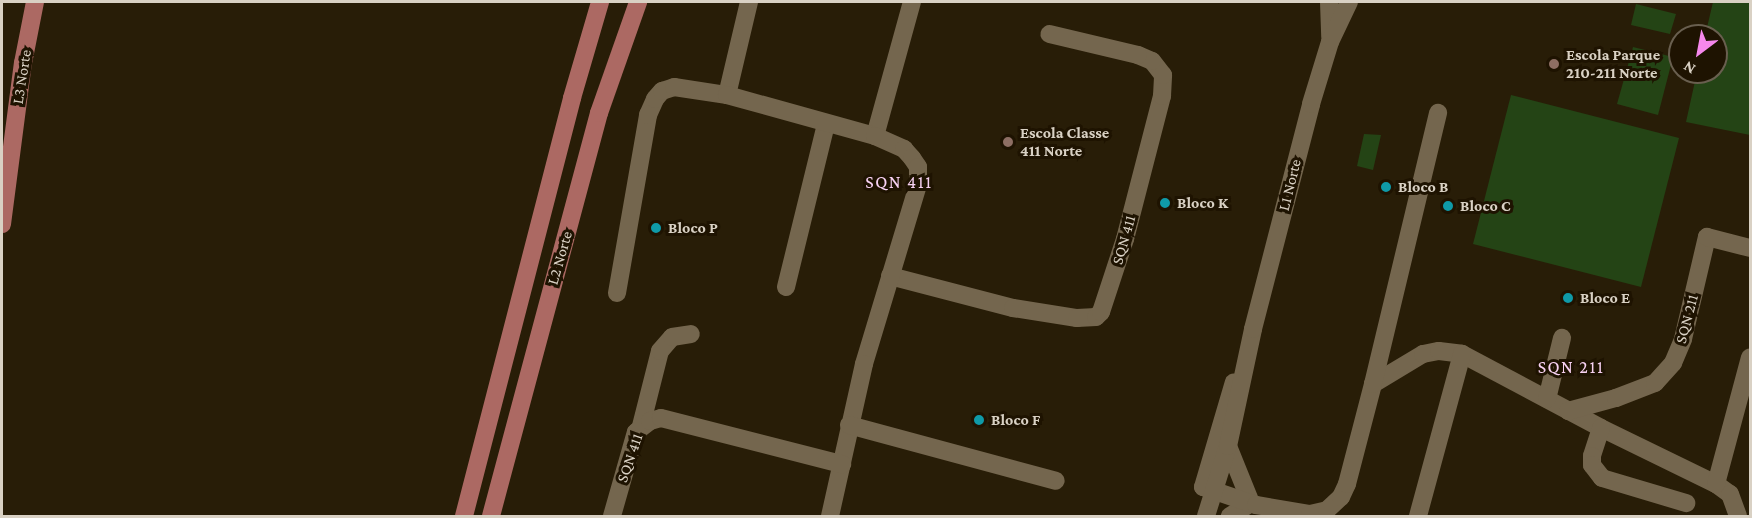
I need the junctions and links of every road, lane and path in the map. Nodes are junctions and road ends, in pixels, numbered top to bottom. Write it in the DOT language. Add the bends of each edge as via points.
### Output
graph roads {
  1 [pos="35,2"];
  2 [pos="600,2"];
  3 [pos="638,2"];
  4 [pos="749,2"];
  5 [pos="912,2"];
  6 [pos="1329,2"];
  7 [pos="1349,2"];
  8 [pos="1049,34"];
  9 [pos="1330,42"];
  10 [pos="727,95"];
  11 [pos="1438,113"];
  12 [pos="826,124"];
  13 [pos="875,136"];
  14 [pos="2,224"];
  15 [pos="1750,248"];
  16 [pos="890,276"];
  17 [pos="786,287"];
  18 [pos="617,293"];
  19 [pos="1253,329"];
  20 [pos="691,334"];
  21 [pos="1562,338"];
  22 [pos="1462,354"];
  23 [pos="1750,357"];
  24 [pos="1373,384"];
  25 [pos="1547,399"];
  26 [pos="1568,411"];
  27 [pos="490,416"];
  28 [pos="849,425"];
  29 [pos="641,426"];
  30 [pos="1601,428"];
  31 [pos="513,432"];
  32 [pos="1228,446"];
  33 [pos="842,464"];
  34 [pos="1056,481"];
  35 [pos="1716,484"];
  36 [pos="1209,488"];
  37 [pos="1251,503"];
  38 [pos="1686,503"];
  39 [pos="464,516"];
  40 [pos="491,516"];
  41 [pos="612,516"];
  42 [pos="830,516"];
  43 [pos="1195,516"];
  44 [pos="1206,516"];
  45 [pos="1230,516"];
  46 [pos="1418,516"];
  47 [pos="1738,516"];
  1 -- 14 [label="main road, L3 Norte"];
  2 -- 27 [label="main road, L2 Norte"];
  3 -- 31 [label="main road, L2 Norte" via="602,104"];
  4 -- 10 [label="street"];
  5 -- 13 [label="street"];
  6 -- 9 [label="street, L1 Norte"];
  7 -- 9 [label="street, L1 Norte"];
  8 -- 16 [label="street, SQN 411" via="1138,55 1152,61 1162,75 1162,96 1125,239 1101,312 1087,319 1013,308"];
  9 -- 19 [label="street, L1 Norte"];
  10 -- 12 [label="street"];
  10 -- 18 [label="street" via="674,87 655,99 648,115"];
  11 -- 24 [label="street"];
  12 -- 13 [label="street"];
  12 -- 17 [label="street"];
  13 -- 16 [label="street" via="904,149 918,167 918,185"];
  15 -- 26 [label="street, SQN 211" via="1707,237 1683,339 1673,363 1655,383"];
  16 -- 28 [label="street"];
  19 -- 32 [label="street, L1 Norte"];
  19 -- 36 [label="street, L1 Norte" via="1224,407"];
  20 -- 29 [label="street" via="672,337 660,351"];
  21 -- 25 [label="street"];
  22 -- 24 [label="street" via="1423,354"];
  22 -- 25 [label="street"];
  22 -- 46 [label="street"];
  23 -- 35 [label="street"];
  24 -- 37 [label="street" via="1347,484 1332,506 1310,514"];
  25 -- 26 [label="street"];
  26 -- 30 [label="street"];
  27 -- 31 [label="main road" via="498,416"];
  27 -- 39 [label="main road, L2 Norte"];
  28 -- 33 [label="street"];
  28 -- 34 [label="street"];
  29 -- 33 [label="street, SQN 411" via="661,418"];
  29 -- 41 [label="street, SQN 411" via="633,440"];
  30 -- 35 [label="street"];
  30 -- 38 [label="street" via="1592,465 1602,478"];
  31 -- 40 [label="main road, L2 Norte"];
  32 -- 36 [label="street, L1 Norte"];
  32 -- 37 [label="street"];
  33 -- 42 [label="street"];
  35 -- 47 [label="street" via="1730,494"];
  36 -- 37 [label="street"];
  36 -- 43 [label="street, L1 Norte"];
  36 -- 44 [label="street, L1 Norte"];
  37 -- 45 [label="street"];
}
